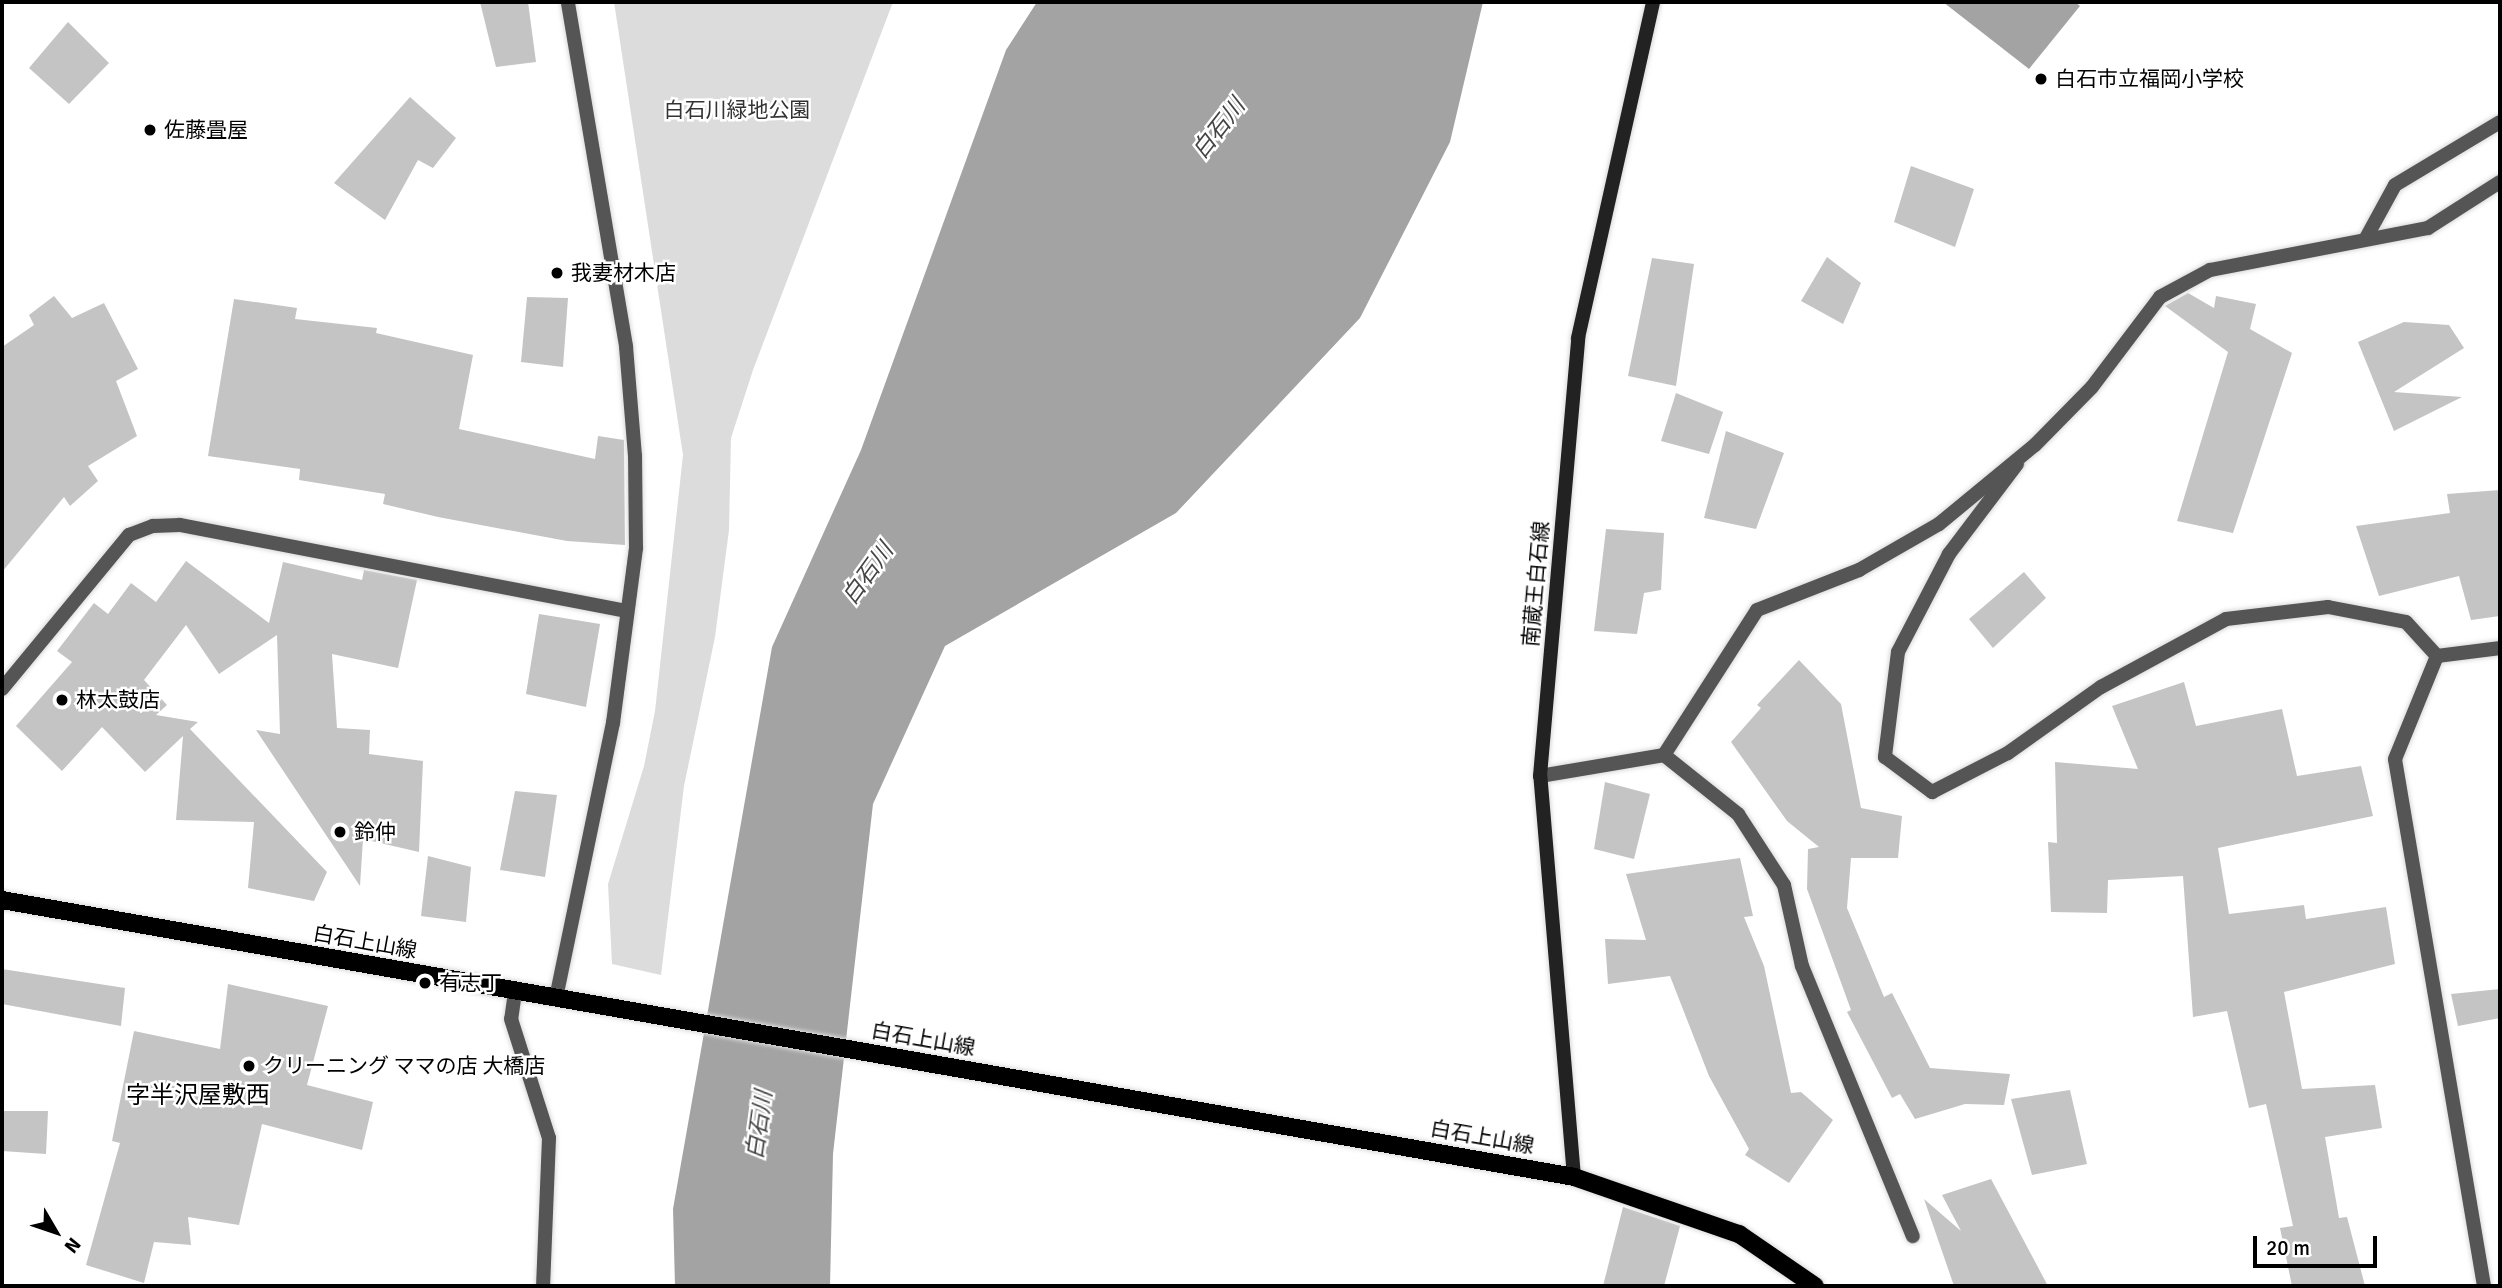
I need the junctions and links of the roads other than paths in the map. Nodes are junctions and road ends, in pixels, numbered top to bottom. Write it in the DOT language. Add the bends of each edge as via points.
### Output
graph roads {
  1 [pos="568,2"];
  2 [pos="1653,2"];
  3 [pos="2500,122"];
  4 [pos="2500,182"];
  5 [pos="2366,238"];
  6 [pos="2025,453"];
  7 [pos="627,611"];
  8 [pos="2500,648"];
  9 [pos="2437,656"];
  10 [pos="2,689"];
  11 [pos="1664,755"];
  12 [pos="1540,776"];
  13 [pos="2,900"];
  14 [pos="515,992"];
  15 [pos="556,999"];
  16 [pos="1574,1177"];
  17 [pos="1913,1236"];
  18 [pos="543,1286"];
  19 [pos="1815,1286"];
  20 [pos="2484,1286"];
  1 -- 7 [label="street" via="626,346 636,535"];
  2 -- 12 [label="main road, 南蔵王白石線" via="1578,338"];
  3 -- 5 [label="street" via="2395,185"];
  4 -- 5 [label="street" via="2428,228"];
  5 -- 6 [label="street" via="2210,270 2160,298 2092,387"];
  6 -- 9 [label="street" via="1949,554 1898,652 1885,758 1932,792 2008,753 2101,687 2226,619 2328,607 2406,622"];
  6 -- 11 [label="street" via="1939,524 1859,570 1757,610"];
  7 -- 10 [label="street" via="180,525 153,526 129,535"];
  7 -- 15 [label="street" via="613,723"];
  8 -- 9 [label="street"];
  9 -- 20 [label="street" via="2395,759"];
  11 -- 12 [label="street"];
  11 -- 17 [label="street" via="1738,814 1783,886 1802,966"];
  12 -- 16 [label="main road, 南蔵王白石線"];
  13 -- 14 [label="main road, 白石上山線"];
  14 -- 15 [label="main road, 白石上山線"];
  14 -- 18 [label="street" via="512,1019 549,1138"];
  15 -- 16 [label="main road, 白石上山線"];
  16 -- 19 [label="main road, 白石上山線" via="1739,1234"];
}
